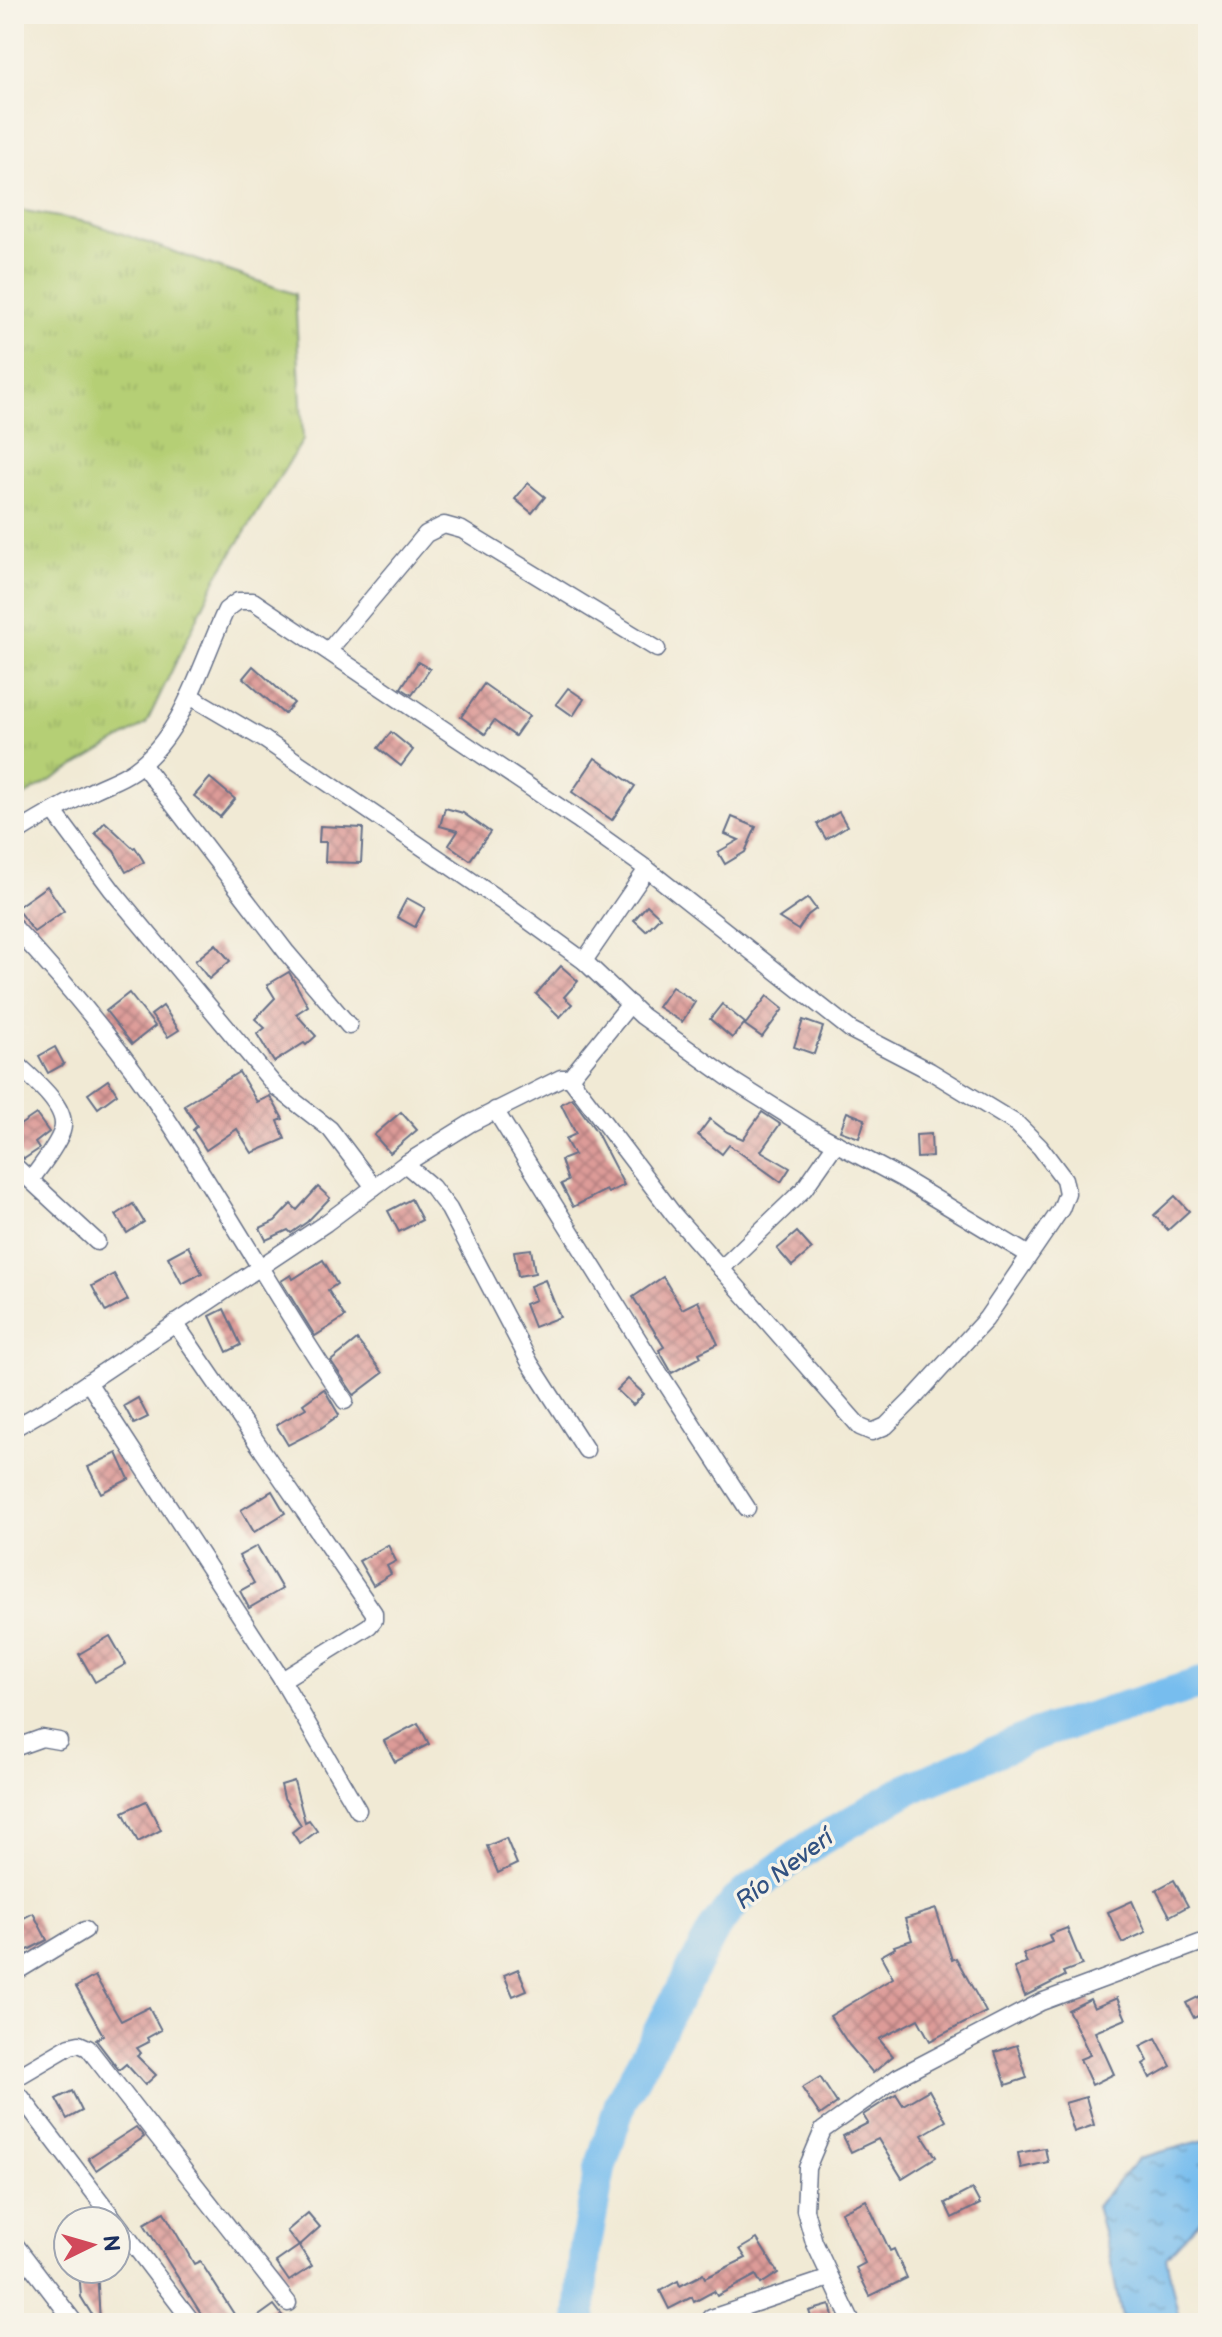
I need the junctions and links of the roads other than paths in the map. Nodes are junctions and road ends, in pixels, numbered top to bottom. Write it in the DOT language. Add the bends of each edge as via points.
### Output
graph roads {
  1 [pos="657,649"];
  2 [pos="329,650"];
  3 [pos="190,696"];
  4 [pos="142,764"];
  5 [pos="54,812"];
  6 [pos="14,835"];
  7 [pos="647,869"];
  8 [pos="14,927"];
  9 [pos="584,961"];
  10 [pos="630,1004"];
  11 [pos="349,1026"];
  12 [pos="14,1061"];
  13 [pos="570,1078"];
  14 [pos="495,1110"];
  15 [pos="836,1143"];
  16 [pos="405,1164"];
  17 [pos="14,1165"];
  18 [pos="31,1180"];
  19 [pos="374,1187"];
  20 [pos="97,1242"];
  21 [pos="1029,1255"];
  22 [pos="259,1267"];
  23 [pos="721,1269"];
  24 [pos="175,1323"];
  25 [pos="88,1382"];
  26 [pos="345,1401"];
  27 [pos="14,1428"];
  28 [pos="586,1450"];
  29 [pos="747,1508"];
  30 [pos="282,1680"];
  31 [pos="59,1741"];
  32 [pos="14,1748"];
  33 [pos="358,1810"];
  34 [pos="85,1930"];
  35 [pos="1208,1940"];
  36 [pos="14,1973"];
  37 [pos="14,2079"];
  38 [pos="14,2092"];
  39 [pos="14,2243"];
  40 [pos="830,2278"];
  41 [pos="288,2303"];
  42 [pos="711,2318"];
  43 [pos="75,2323"];
  44 [pos="193,2323"];
  45 [pos="852,2323"];
  1 -- 2 [label="street" via="462,530 444,525 426,534"];
  2 -- 3 [label="street" via="253,601 238,601 226,610"];
  2 -- 7 [label="street"];
  3 -- 4 [label="street" via="163,742"];
  3 -- 9 [label="street" via="265,740"];
  4 -- 5 [label="street"];
  4 -- 11 [label="street"];
  5 -- 6 [label="street"];
  5 -- 19 [label="street" via="267,1076 330,1129"];
  7 -- 9 [label="street"];
  7 -- 21 [label="street" via="851,1030 1017,1124 1040,1147 1064,1179 1067,1193"];
  8 -- 22 [label="street" via="64,981 149,1092"];
  9 -- 10 [label="street"];
  10 -- 13 [label="street"];
  10 -- 15 [label="street" via="733,1081"];
  12 -- 18 [label="street" via="50,1096 63,1120"];
  13 -- 14 [label="street" via="547,1083"];
  13 -- 23 [label="street"];
  14 -- 16 [label="street"];
  14 -- 29 [label="street"];
  15 -- 21 [label="street"];
  15 -- 23 [label="street" via="804,1189"];
  16 -- 19 [label="street"];
  16 -- 28 [label="street" via="449,1209 530,1363"];
  17 -- 18 [label="street"];
  18 -- 20 [label="street"];
  19 -- 22 [label="street"];
  21 -- 23 [label="street" via="986,1319 886,1426 872,1432 860,1427"];
  22 -- 24 [label="street"];
  22 -- 26 [label="street"];
  24 -- 25 [label="street"];
  24 -- 30 [label="street" via="374,1613 369,1626"];
  25 -- 27 [label="street"];
  25 -- 30 [label="street"];
  30 -- 33 [label="street"];
  31 -- 32 [label="street" via="42,1738"];
  34 -- 36 [label="street"];
  35 -- 40 [label="street" via="1041,2002 898,2077 823,2130 807,2168 805,2210"];
  37 -- 41 [label="street" via="70,2046 88,2048"];
  38 -- 44 [label="street"];
  39 -- 43 [label="street"];
  40 -- 42 [label="street"];
  40 -- 45 [label="street"];
}
